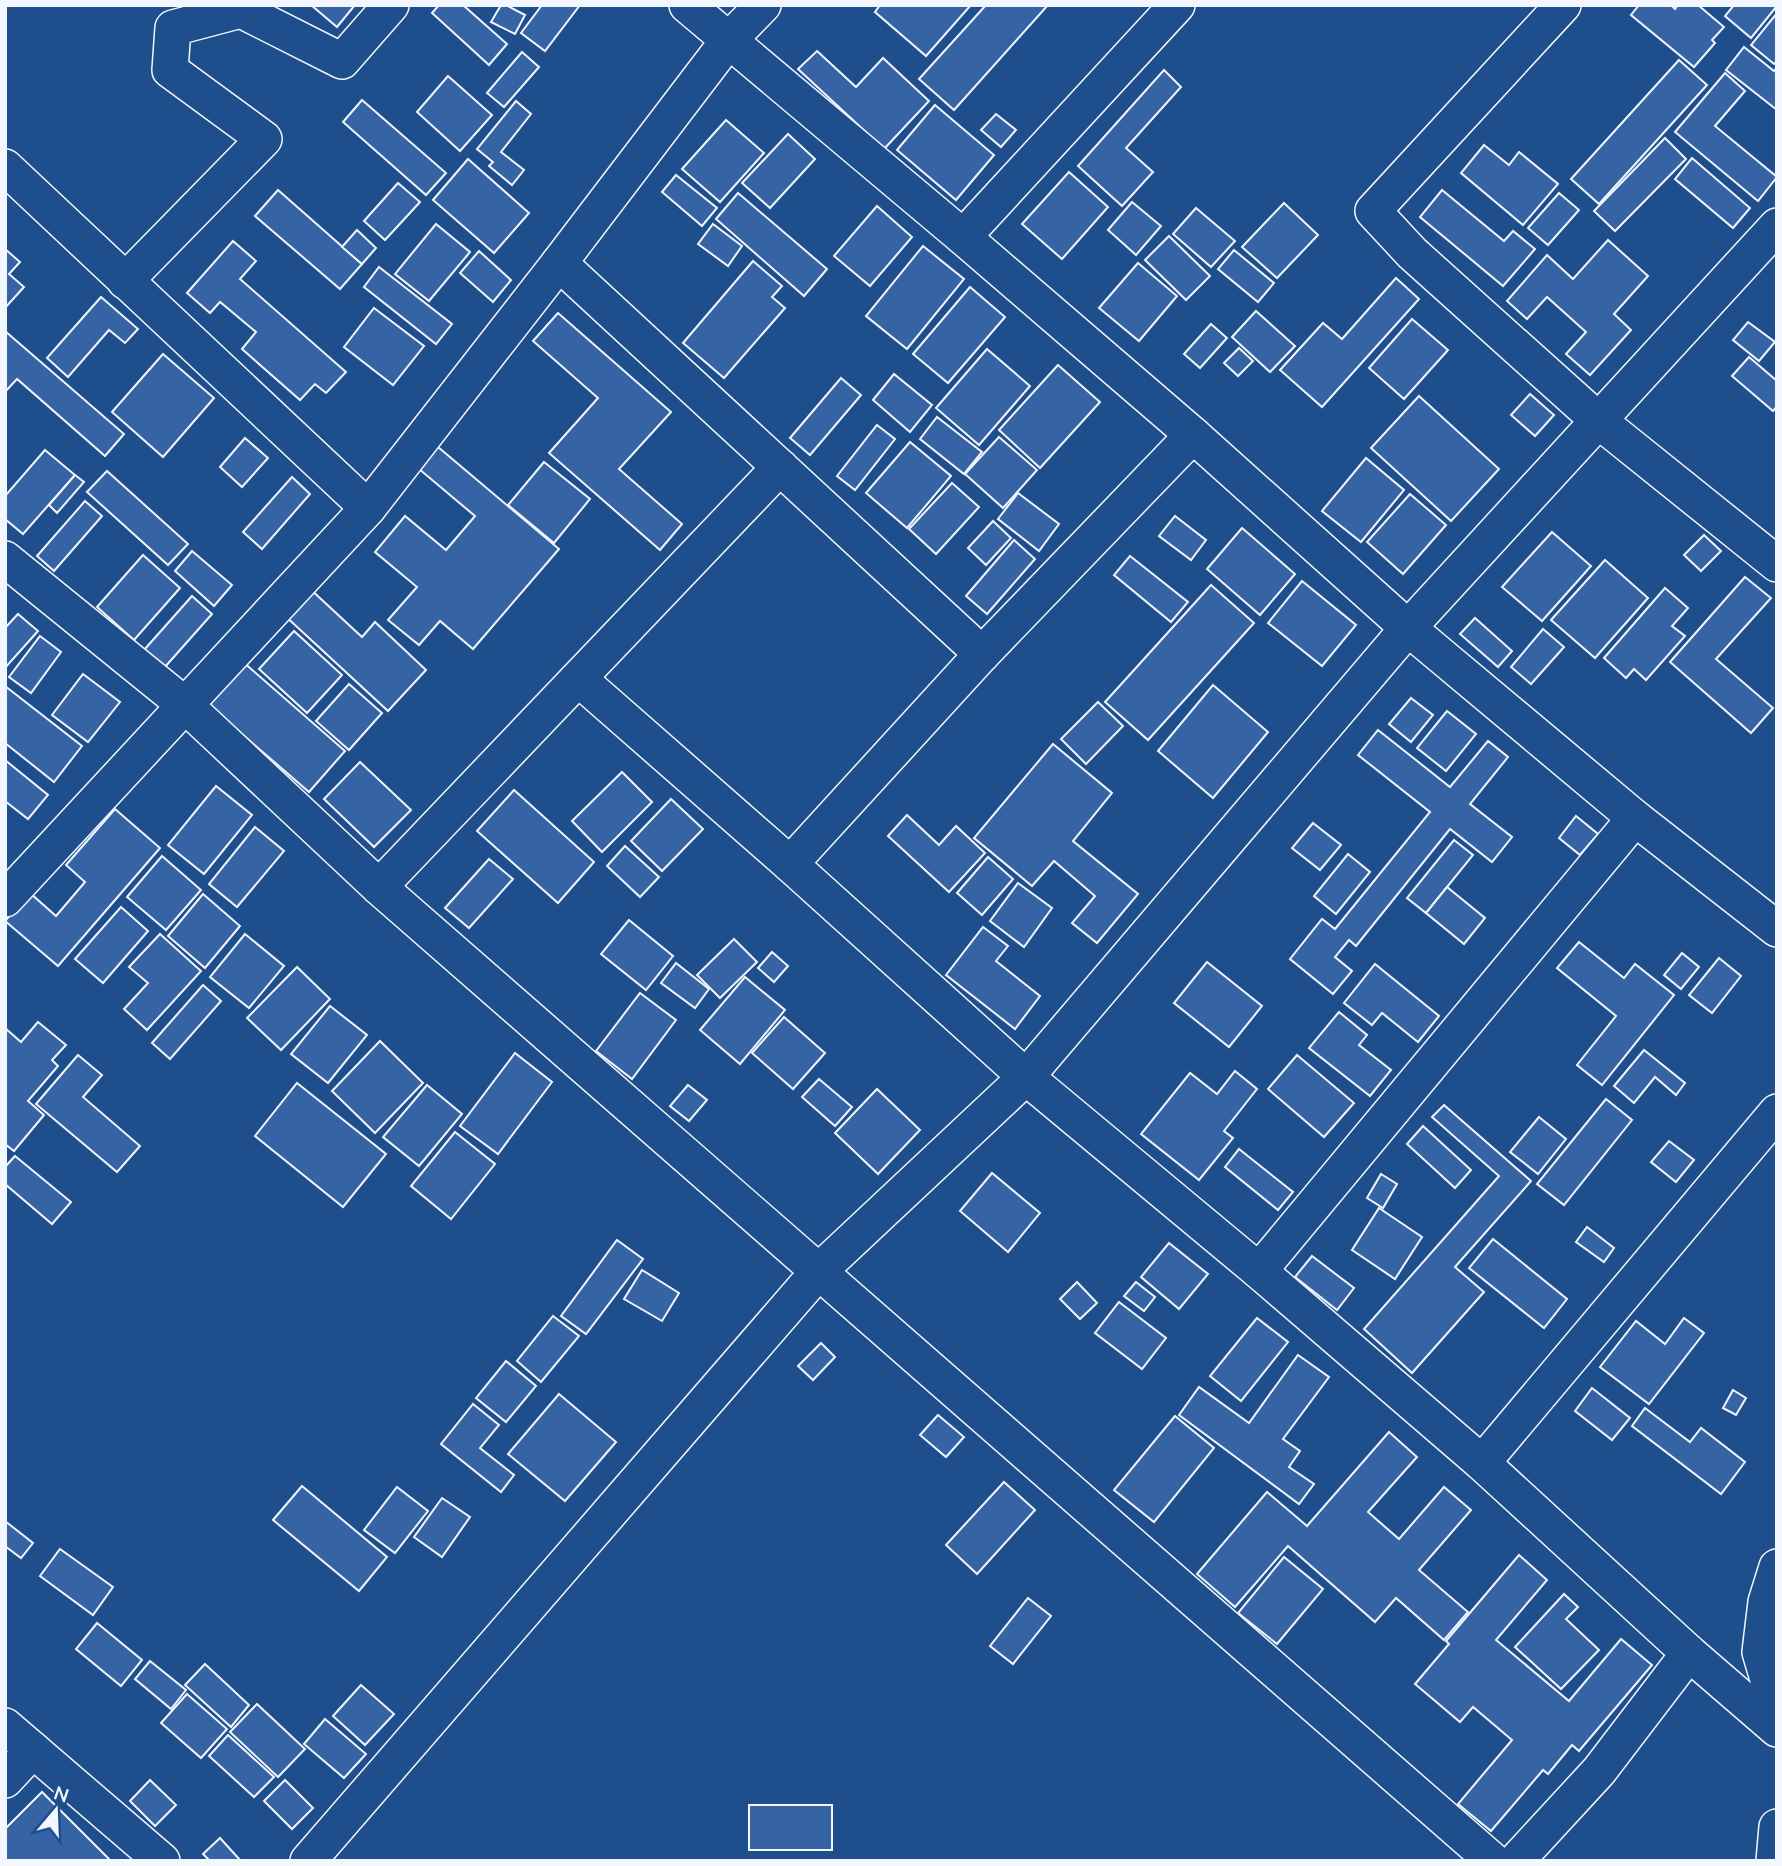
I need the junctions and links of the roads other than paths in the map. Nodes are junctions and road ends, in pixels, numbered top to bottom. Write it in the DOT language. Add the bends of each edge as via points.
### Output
graph roads {
  1 [pos="391,5"];
  2 [pos="687,5"];
  3 [pos="763,5"];
  4 [pos="1177,5"];
  5 [pos="1563,5"];
  6 [pos="727,41"];
  7 [pos="5,167"];
  8 [pos="1777,226"];
  9 [pos="963,237"];
  10 [pos="559,263"];
  11 [pos="125,281"];
  12 [pos="1599,421"];
  13 [pos="1193,435"];
  14 [pos="780,467"];
  15 [pos="368,508"];
  16 [pos="5,559"];
  17 [pos="1777,564"];
  18 [pos="1408,628"];
  19 [pos="982,654"];
  20 [pos="579,679"];
  21 [pos="185,705"];
  22 [pos="1635,818"];
  23 [pos="790,864"];
  24 [pos="379,887"];
  25 [pos="5,899"];
  26 [pos="1777,929"];
  27 [pos="1026,1077"];
  28 [pos="1777,1112"];
  29 [pos="1259,1271"];
  30 [pos="818,1272"];
  31 [pos="1482,1463"];
  32 [pos="1777,1567"];
  33 [pos="1772,1602"];
  34 [pos="1689,1653"];
  35 [pos="1777,1710"];
  36 [pos="5,1726"];
  37 [pos="1777,1729"];
  38 [pos="33,1750"];
  39 [pos="5,1780"];
  40 [pos="1777,1827"];
  41 [pos="162,1861"];
  42 [pos="308,1861"];
  43 [pos="1493,1861"];
  44 [pos="1516,1861"];
  45 [pos="1774,1861"];
  1 -- 11 [label="street" via="342,61 242,10 173,28 170,70 264,139"];
  2 -- 6 [label="street"];
  3 -- 6 [label="street"];
  4 -- 9 [label="street"];
  5 -- 12 [label="street" via="1373,211 1412,253"];
  6 -- 9 [label="street"];
  6 -- 10 [label="street"];
  7 -- 11 [label="street"];
  8 -- 12 [label="street"];
  9 -- 13 [label="street"];
  10 -- 14 [label="street"];
  10 -- 15 [label="street"];
  11 -- 15 [label="street"];
  12 -- 17 [label="street"];
  12 -- 18 [label="street"];
  13 -- 18 [label="street"];
  13 -- 19 [label="street"];
  14 -- 19 [label="street"];
  14 -- 20 [label="street"];
  15 -- 21 [label="street"];
  16 -- 21 [label="street"];
  18 -- 22 [label="street"];
  18 -- 27 [label="street"];
  19 -- 23 [label="street"];
  20 -- 23 [label="street"];
  20 -- 24 [label="street"];
  21 -- 24 [label="street"];
  21 -- 25 [label="street"];
  22 -- 26 [label="street"];
  22 -- 29 [label="street"];
  23 -- 27 [label="street"];
  24 -- 30 [label="street"];
  27 -- 29 [label="street"];
  27 -- 30 [label="street"];
  28 -- 31 [label="street"];
  29 -- 31 [label="street"];
  30 -- 42 [label="street"];
  30 -- 43 [label="street"];
  31 -- 34 [label="street"];
  32 -- 33 [label="street"];
  33 -- 35 [label="street" via="1760,1652"];
  34 -- 37 [label="street"];
  34 -- 44 [label="street" via="1599,1771"];
  36 -- 38 [label="street"];
  38 -- 39 [label="street"];
  38 -- 41 [label="street"];
  40 -- 45 [label="street"];
}
